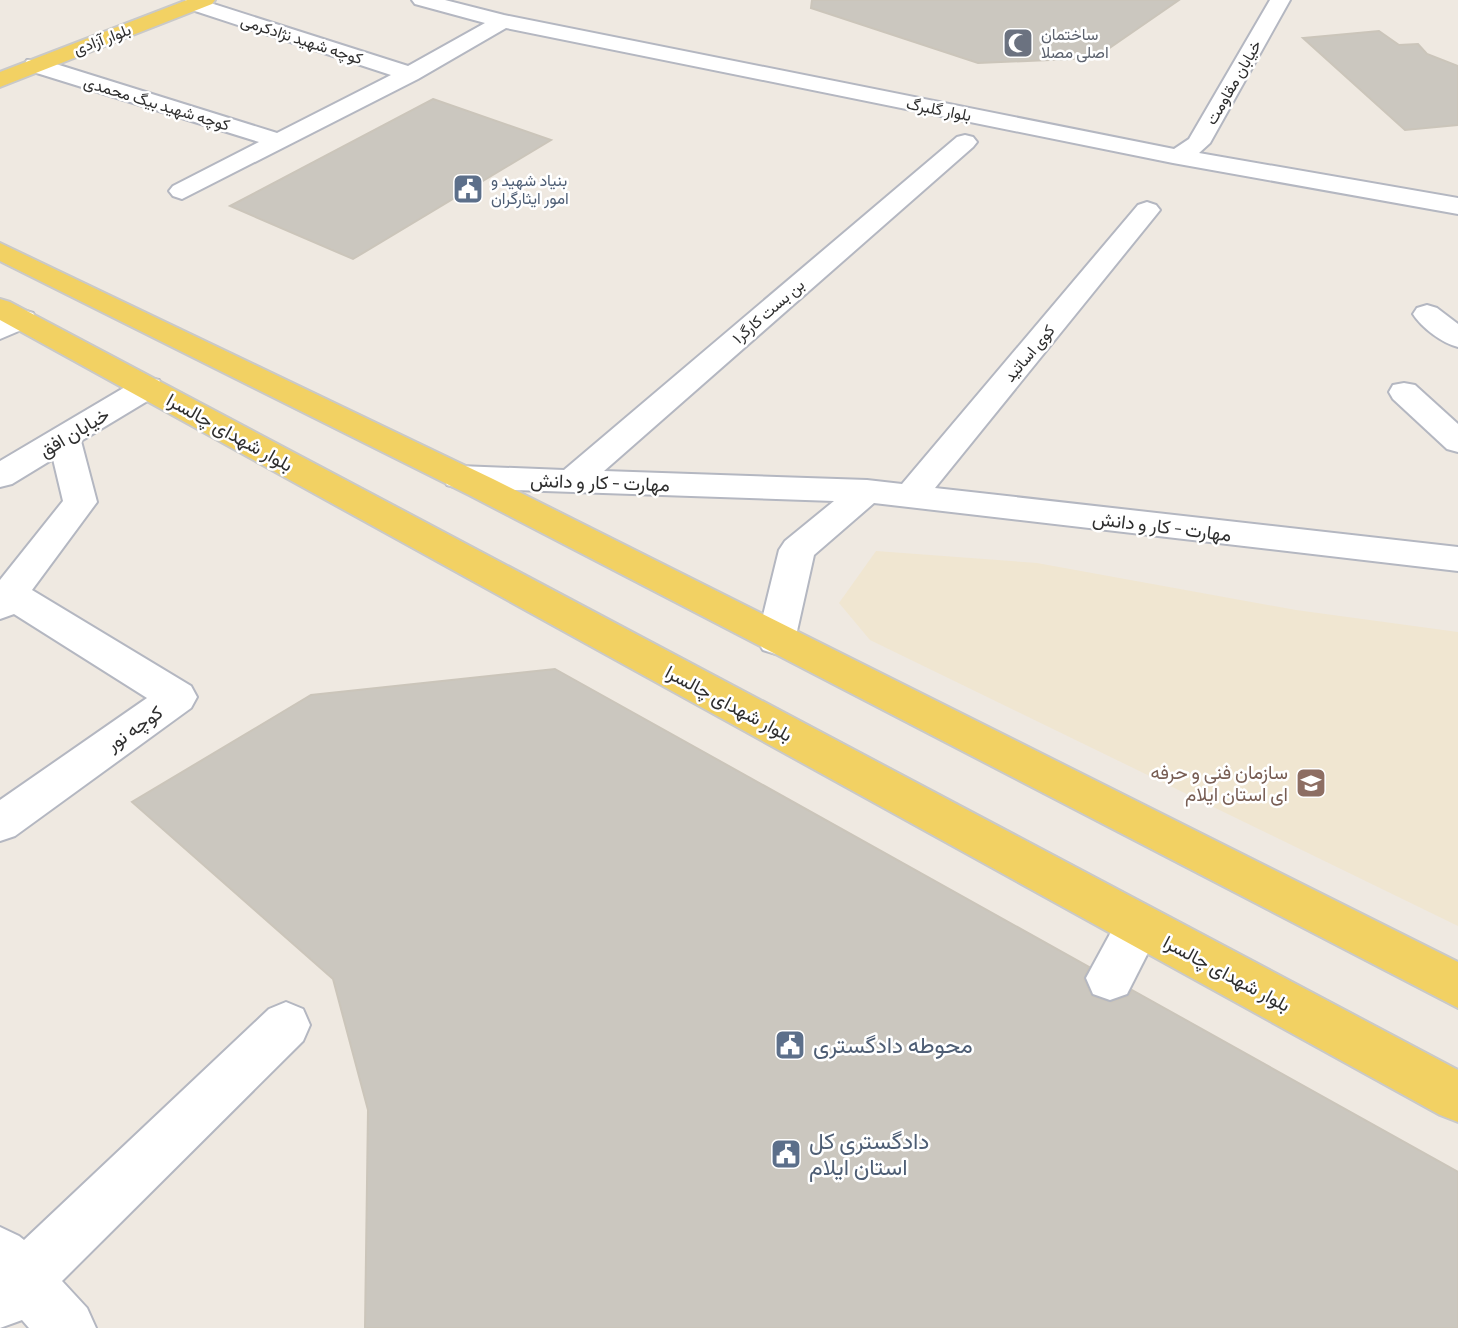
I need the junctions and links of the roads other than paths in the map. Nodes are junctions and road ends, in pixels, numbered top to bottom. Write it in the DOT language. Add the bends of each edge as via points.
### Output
graph roads {
  1 [pos="152,0"];
  2 [pos="422,0"];
  3 [pos="1280,0"];
  4 [pos="199,2"];
  5 [pos="500,11"];
  6 [pos="0,60"];
  7 [pos="35,65"];
  8 [pos="410,74"];
  9 [pos="0,80"];
  10 [pos="279,141"];
  11 [pos="965,142"];
  12 [pos="1198,143"];
  13 [pos="1179,157"];
  14 [pos="1362,167"];
  15 [pos="182,191"];
  16 [pos="1426,202"];
  17 [pos="1458,206"];
  18 [pos="1147,210"];
  19 [pos="1458,225"];
  20 [pos="0,251"];
  21 [pos="1427,314"];
  22 [pos="8,319"];
  23 [pos="1458,338"];
  24 [pos="148,387"];
  25 [pos="1404,392"];
  26 [pos="64,438"];
  27 [pos="1458,442"];
  28 [pos="0,476"];
  29 [pos="459,477"];
  30 [pos="572,481"];
  31 [pos="867,491"];
  32 [pos="910,496"];
  33 [pos="1458,559"];
  34 [pos="6,600"];
  35 [pos="776,640"];
  36 [pos="0,822"];
  37 [pos="1139,925"];
  38 [pos="1110,978"];
  39 [pos="1458,986"];
  40 [pos="286,1025"];
  41 [pos="1458,1097"];
  42 [pos="7,1279"];
  43 [pos="67,1328"];
  1 -- 6 [label="main road, بلوار آزادی"];
  2 -- 5 [label="street, بلوار گلبرگ"];
  3 -- 12 [label="street, خیابان مقاومت"];
  4 -- 7 [label="main road, بلوار آزادی"];
  4 -- 8 [label="street, کوچه شهید نژادکرمی"];
  5 -- 8 [label="street"];
  5 -- 12 [label="street, بلوار گلبرگ"];
  5 -- 13 [label="street, بلوار گلبرگ"];
  7 -- 9 [label="main road, بلوار آزادی"];
  7 -- 10 [label="street, کوچه شهید بیگ محمدی"];
  8 -- 10 [label="street"];
  10 -- 15 [label="street"];
  11 -- 30 [label="street, بن بست کارگر۱"];
  12 -- 13 [label="street, خیابان مقاومت"];
  12 -- 14 [label="street, بلوار گلبرگ"];
  13 -- 16 [label="street, بلوار گلبرگ"];
  16 -- 17 [label="street, بلوار گلبرگ"];
  16 -- 19 [label="street"];
  18 -- 32 [label="street, کوی اساتید"];
  20 -- 29 [label="main road"];
  21 -- 23 [label="street"];
  22 -- 24 [label="main road, بلوار شهدای چالسرا"];
  24 -- 26 [label="street, خیابان افق"];
  24 -- 37 [label="main road, بلوار شهدای چالسرا"];
  25 -- 27 [label="street"];
  26 -- 28 [label="street, خیابان افق"];
  26 -- 34 [label="street, کوچه نور" via="80,502"];
  29 -- 30 [label="street, مهارت - کار و دانش"];
  29 -- 35 [label="main road"];
  30 -- 31 [label="street, مهارت - کار و دانش"];
  31 -- 32 [label="street, مهارت - کار و دانش"];
  31 -- 35 [label="street" via="797,550"];
  32 -- 33 [label="street, مهارت - کار و دانش"];
  34 -- 36 [label="street, کوچه نور" via="177,697"];
  35 -- 39 [label="main road"];
  37 -- 38 [label="street"];
  37 -- 41 [label="main road, بلوار شهدای چالسرا"];
  40 -- 42 [label="street"];
  42 -- 43 [label="street"];
}
